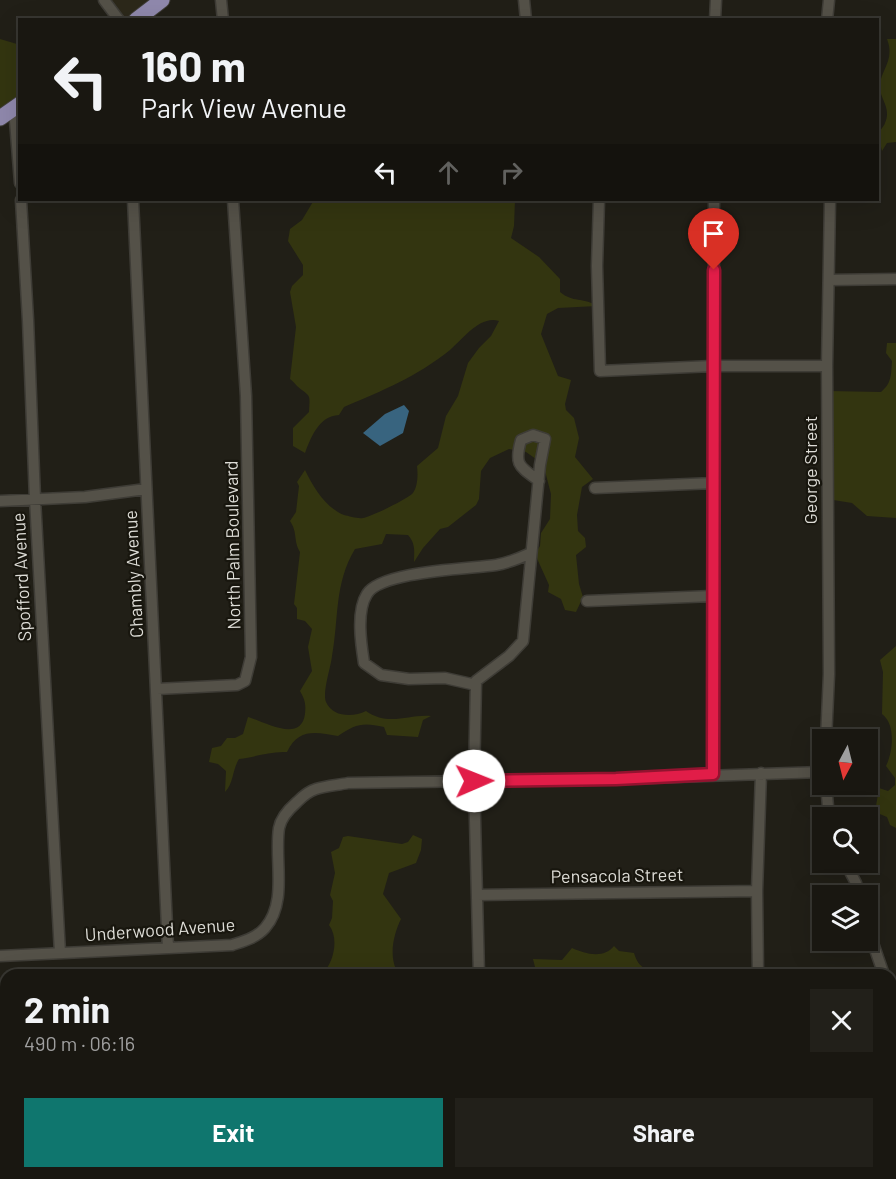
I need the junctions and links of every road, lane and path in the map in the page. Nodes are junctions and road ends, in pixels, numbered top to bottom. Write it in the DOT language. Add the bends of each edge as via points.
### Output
graph roads {
  1 [pos="104,0"];
  2 [pos="162,0"];
  3 [pos="221,0"];
  4 [pos="524,0"];
  5 [pos="716,0"];
  6 [pos="829,0"];
  7 [pos="118,18"];
  8 [pos="139,18"];
  9 [pos="223,18"];
  10 [pos="526,18"];
  11 [pos="715,18"];
  12 [pos="828,18"];
  13 [pos="17,106"];
  14 [pos="0,118"];
  15 [pos="18,132"];
  16 [pos="21,201"];
  17 [pos="133,201"];
  18 [pos="234,201"];
  19 [pos="599,201"];
  20 [pos="714,201"];
  21 [pos="830,201"];
  22 [pos="896,279"];
  23 [pos="830,280"];
  24 [pos="712,366"];
  25 [pos="827,366"];
  26 [pos="539,481"];
  27 [pos="714,483"];
  28 [pos="595,488"];
  29 [pos="146,489"];
  30 [pos="35,499"];
  31 [pos="0,501"];
  32 [pos="531,553"];
  33 [pos="713,596"];
  34 [pos="587,602"];
  35 [pos="476,685"];
  36 [pos="157,689"];
  37 [pos="826,729"];
  38 [pos="812,772"];
  39 [pos="761,773"];
  40 [pos="713,774"];
  41 [pos="474,781"];
  42 [pos="758,891"];
  43 [pos="477,895"];
  44 [pos="168,948"];
  45 [pos="876,951"];
  46 [pos="60,954"];
  47 [pos="0,956"];
  48 [pos="479,969"];
  49 [pos="758,969"];
  50 [pos="882,969"];
  1 -- 7 [label="street"];
  2 -- 8 [label="main road"];
  3 -- 9 [label="street"];
  4 -- 10 [label="street"];
  5 -- 11 [label="street"];
  6 -- 12 [label="street"];
  13 -- 14 [label="main road"];
  13 -- 15 [label="street"];
  16 -- 30 [label="street, Spofford Avenue"];
  17 -- 29 [label="street, Chambly Avenue"];
  18 -- 36 [label="street, North Palm Boulevard" via="249,496 249,671 245,681 237,686"];
  19 -- 24 [label="street" via="600,371"];
  20 -- 24 [label="street"];
  21 -- 23 [label="street, George Street"];
  22 -- 23 [label="street"];
  23 -- 25 [label="street, George Street"];
  24 -- 25 [label="street"];
  24 -- 27 [label="street"];
  25 -- 37 [label="street, George Street"];
  26 -- 32 [label="street"];
  27 -- 28 [label="street"];
  27 -- 33 [label="street"];
  29 -- 30 [label="street"];
  29 -- 36 [label="street, Chambly Avenue"];
  30 -- 31 [label="street"];
  30 -- 46 [label="street, Spofford Avenue"];
  32 -- 35 [label="street" via="523,641"];
  32 -- 35 [label="street" via="495,565 384,581 367,593 360,638 364,663 381,675 445,678"];
  33 -- 34 [label="street"];
  33 -- 40 [label="street"];
  35 -- 41 [label="street"];
  36 -- 44 [label="street, Chambly Avenue"];
  38 -- 39 [label="street, Underwood Avenue"];
  39 -- 40 [label="street, Underwood Avenue"];
  39 -- 42 [label="street"];
  40 -- 41 [label="street, Underwood Avenue"];
  41 -- 43 [label="street"];
  41 -- 44 [label="street, Underwood Avenue" via="348,783 315,789 286,812 279,827 279,885 265,928 253,938 232,945"];
  42 -- 43 [label="street, Pensacola Street"];
  42 -- 49 [label="street"];
  43 -- 48 [label="street"];
  44 -- 46 [label="street, Underwood Avenue"];
  45 -- 50 [label="street"];
  46 -- 47 [label="street, Underwood Avenue"];
}
